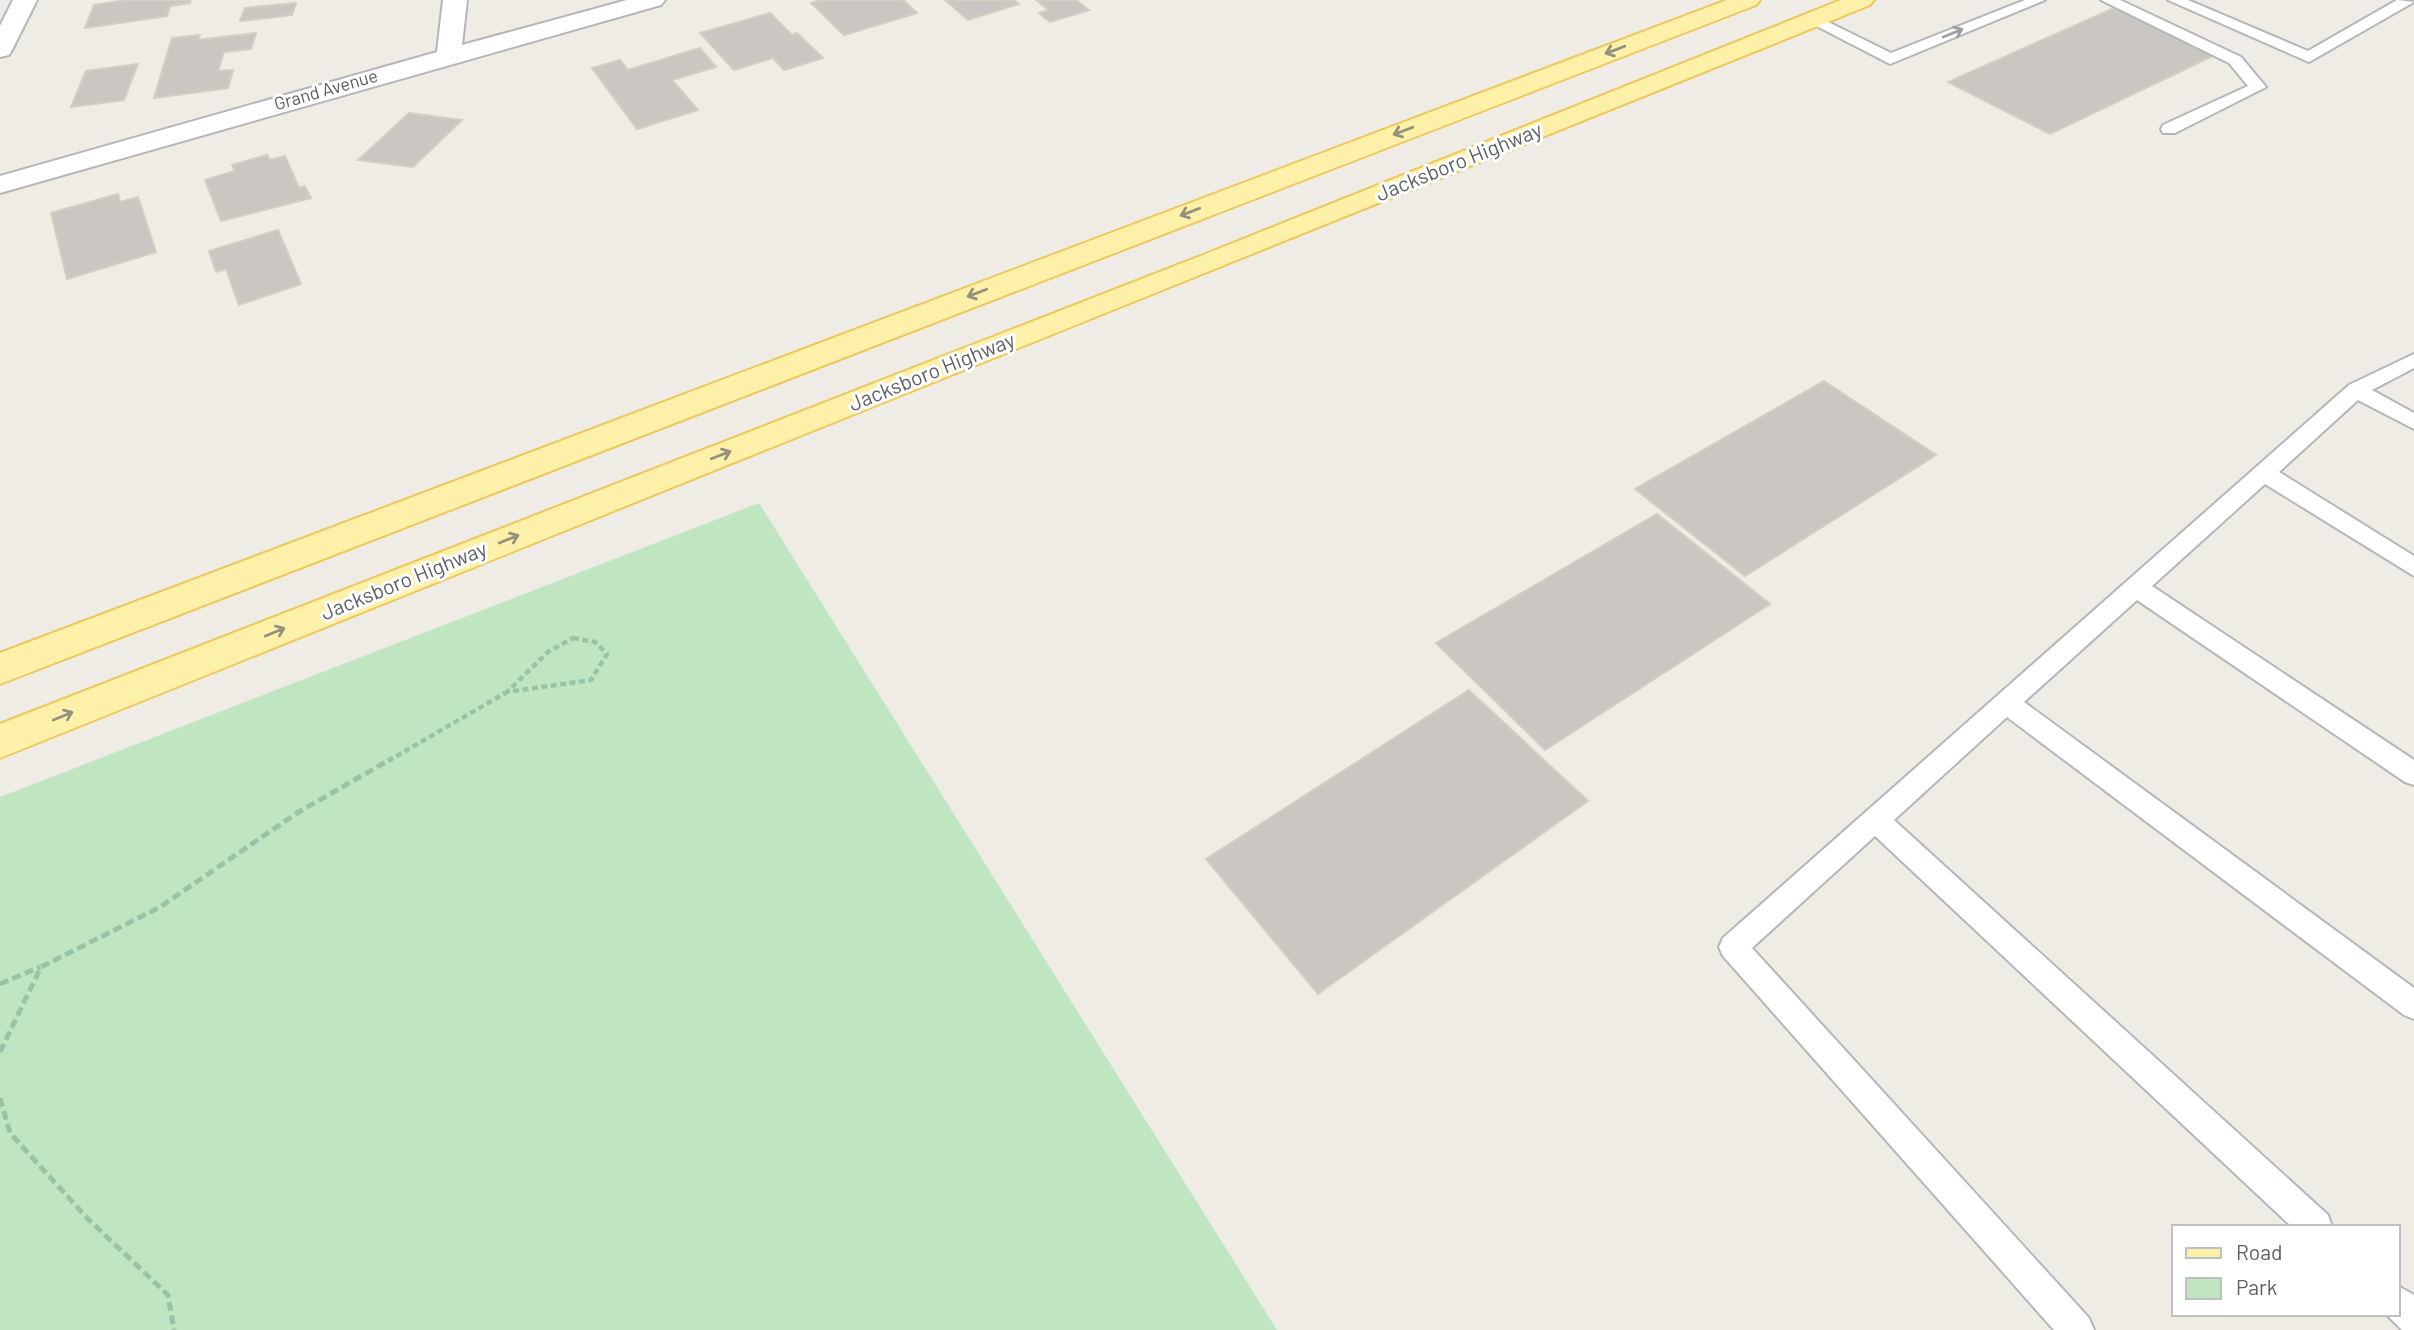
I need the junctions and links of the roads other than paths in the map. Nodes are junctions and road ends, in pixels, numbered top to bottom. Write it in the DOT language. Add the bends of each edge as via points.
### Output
graph roads {
  1 [pos="25,0"];
  2 [pos="455,0"];
  3 [pos="653,0"];
  4 [pos="1748,0"];
  5 [pos="1862,0"];
  6 [pos="2038,0"];
  7 [pos="2108,0"];
  8 [pos="2175,0"];
  9 [pos="2408,0"];
  10 [pos="1813,20"];
  11 [pos="1665,31"];
  12 [pos="0,50"];
  13 [pos="449,55"];
  14 [pos="1714,60"];
  15 [pos="2169,129"];
  16 [pos="0,185"];
  17 [pos="2414,360"];
  18 [pos="736,385"];
  19 [pos="2356,390"];
  20 [pos="2414,422"];
  21 [pos="770,436"];
  22 [pos="2263,472"];
  23 [pos="2414,567"];
  24 [pos="2136,587"];
  25 [pos="0,668"];
  26 [pos="2006,703"];
  27 [pos="0,741"];
  28 [pos="2414,774"];
  29 [pos="1876,820"];
  30 [pos="2414,1005"];
  31 [pos="2314,1225"];
  32 [pos="2400,1305"];
  33 [pos="2414,1318"];
  34 [pos="2077,1330"];
  1 -- 12 [label="street"];
  2 -- 13 [label="street"];
  3 -- 13 [label="street, Grand Avenue"];
  4 -- 11 [label="main road"];
  5 -- 10 [label="main road, Jacksboro Highway"];
  10 -- 6 [label="lane, one-way" via="1890,58"];
  7 -- 15 [label="lane" via="2235,60 2258,87"];
  8 -- 9 [label="lane" via="2309,57"];
  10 -- 14 [label="main road, Jacksboro Highway"];
  11 -- 14 [label="main road"];
  11 -- 18 [label="main road, one-way"];
  13 -- 16 [label="street, Grand Avenue"];
  14 -- 21 [label="main road, Jacksboro Highway"];
  17 -- 19 [label="lane"];
  18 -- 21 [label="main road"];
  18 -- 25 [label="main road"];
  19 -- 20 [label="lane"];
  19 -- 22 [label="lane"];
  27 -- 21 [label="main road, Jacksboro Highway, one-way"];
  22 -- 23 [label="lane"];
  22 -- 24 [label="lane"];
  24 -- 26 [label="lane"];
  24 -- 28 [label="lane"];
  26 -- 29 [label="lane"];
  26 -- 30 [label="lane"];
  29 -- 31 [label="lane"];
  29 -- 34 [label="lane" via="1733,947"];
  32 -- 33 [label="lane"];
}
